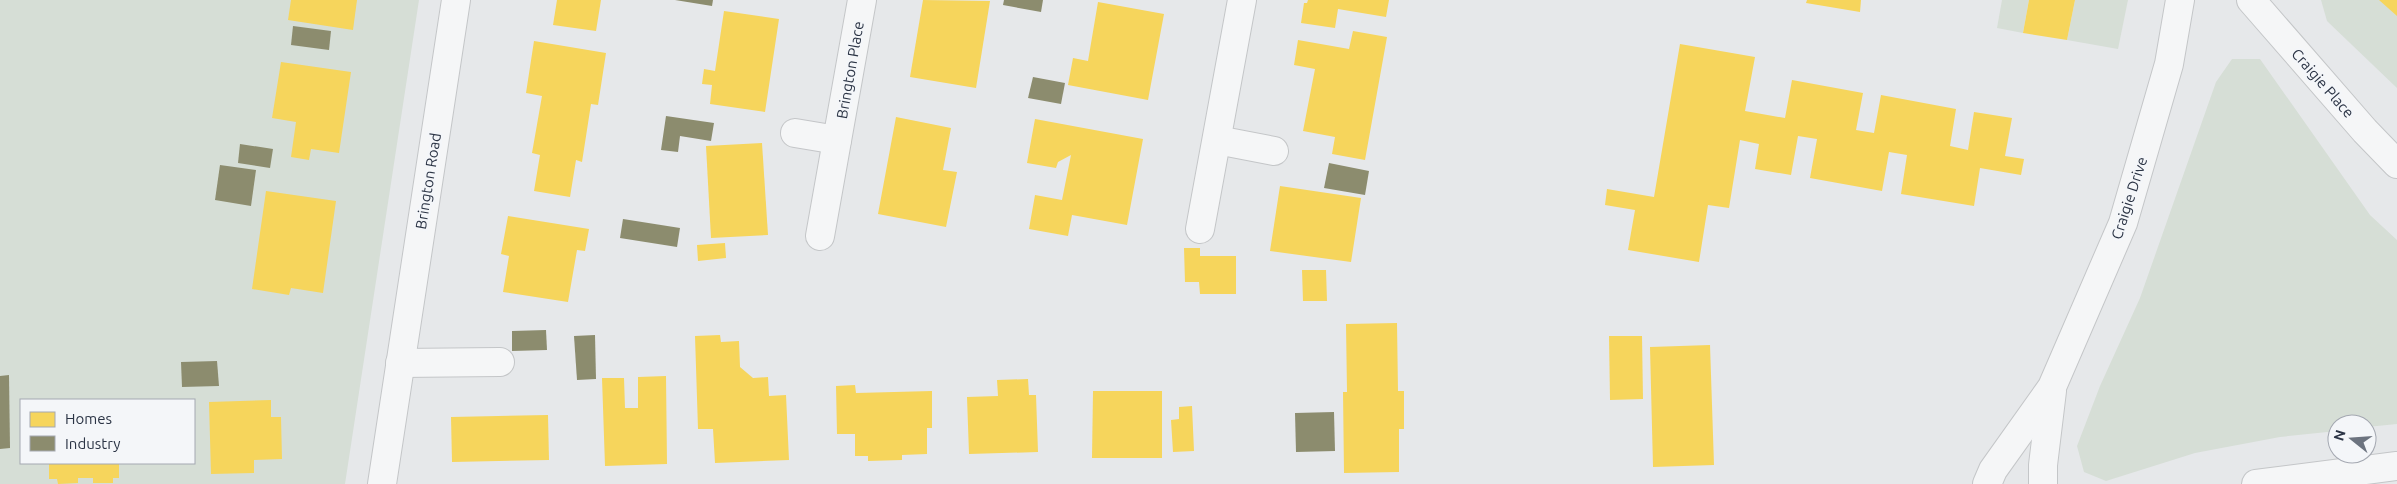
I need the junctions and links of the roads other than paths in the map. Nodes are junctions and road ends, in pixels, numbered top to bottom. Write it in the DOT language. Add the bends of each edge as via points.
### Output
graph roads {
  1 [pos="456,0"];
  2 [pos="862,0"];
  3 [pos="1242,0"];
  4 [pos="2180,0"];
  5 [pos="2251,0"];
  6 [pos="795,133"];
  7 [pos="838,140"];
  8 [pos="1217,140"];
  9 [pos="1274,151"];
  10 [pos="2397,164"];
  11 [pos="1200,229"];
  12 [pos="820,236"];
  13 [pos="500,362"];
  14 [pos="400,363"];
  15 [pos="2052,387"];
  16 [pos="2397,466"];
  17 [pos="382,484"];
  18 [pos="1987,484"];
  19 [pos="2043,484"];
  20 [pos="2256,484"];
  1 -- 14 [label="street, Brington Road"];
  2 -- 7 [label="street, Brington Place"];
  3 -- 8 [label="street"];
  4 -- 15 [label="street, Craigie Drive" via="2169,64 2123,223"];
  5 -- 10 [label="street, Craigie Place"];
  6 -- 7 [label="street, Brington Place"];
  7 -- 12 [label="street, Brington Place"];
  8 -- 9 [label="street"];
  8 -- 11 [label="street"];
  13 -- 14 [label="street"];
  14 -- 17 [label="street, Brington Road"];
  15 -- 18 [label="street, Craigie Drive" via="1993,470"];
  15 -- 19 [label="street, Craigie Drive"];
  16 -- 20 [label="street"];
}
